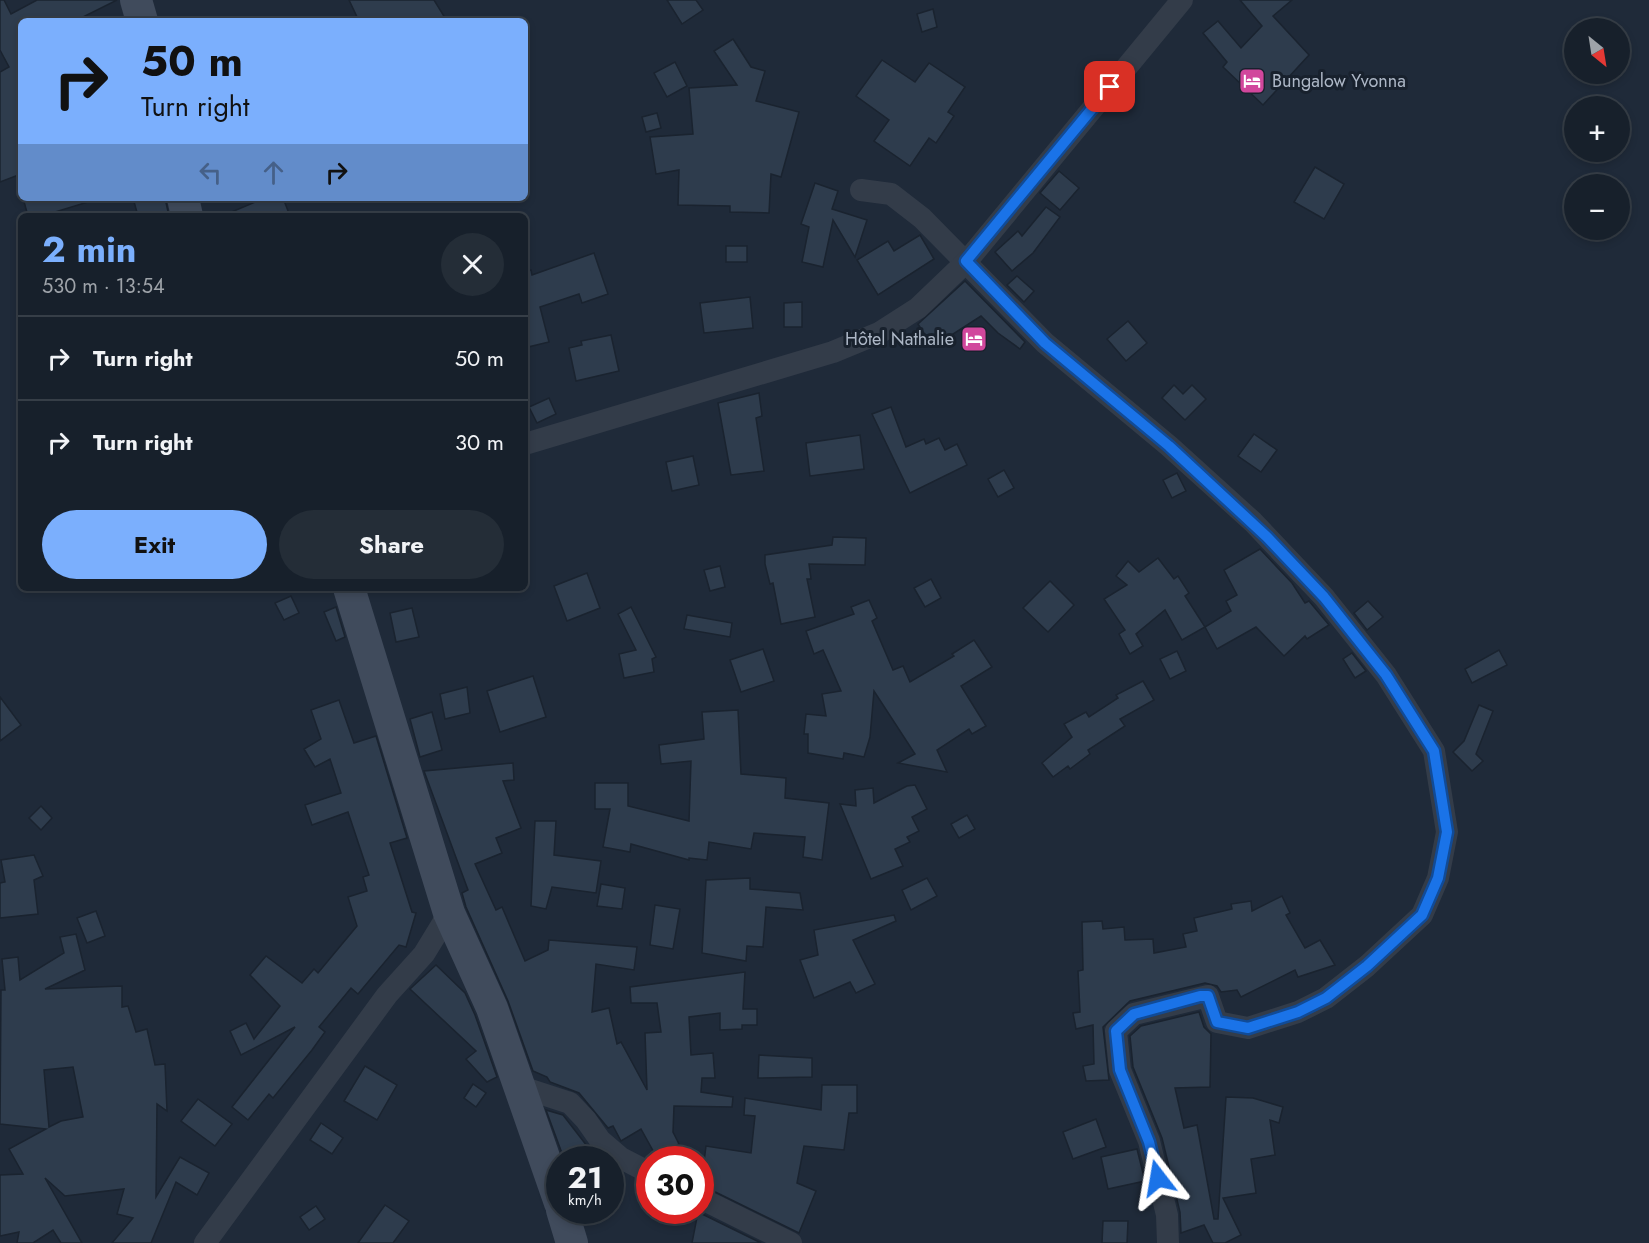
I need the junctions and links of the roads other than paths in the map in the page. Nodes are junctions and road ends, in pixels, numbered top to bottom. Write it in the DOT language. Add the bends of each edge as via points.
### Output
graph roads {
  1 [pos="136,0"];
  2 [pos="1182,0"];
  3 [pos="141,18"];
  4 [pos="861,190"];
  5 [pos="966,261"];
  6 [pos="528,443"];
  7 [pos="350,591"];
  8 [pos="449,913"];
  9 [pos="521,1087"];
  10 [pos="546,1161"];
  11 [pos="636,1166"];
  12 [pos="714,1205"];
  13 [pos="567,1224"];
  14 [pos="206,1243"];
  15 [pos="573,1243"];
  16 [pos="791,1243"];
  17 [pos="1168,1243"];
  1 -- 3 [label="street"];
  2 -- 5 [label="street"];
  4 -- 5 [label="street" via="891,194"];
  5 -- 6 [label="street" via="918,308 879,333"];
  5 -- 17 [label="street" via="1045,343 1253,522 1324,597 1386,675 1434,751 1447,832 1438,878 1422,915 1367,966 1326,998 1298,1012 1248,1028 1217,1022 1208,996 1134,1014 1116,1031 1120,1070 1154,1162 1167,1215"];
  7 -- 8 [label="street"];
  8 -- 9 [label="street" via="492,1008"];
  8 -- 14 [label="street" via="424,954 387,995"];
  9 -- 10 [label="street"];
  9 -- 11 [label="street" via="570,1103 600,1140"];
  12 -- 16 [label="street"];
  13 -- 15 [label="street"];
}
